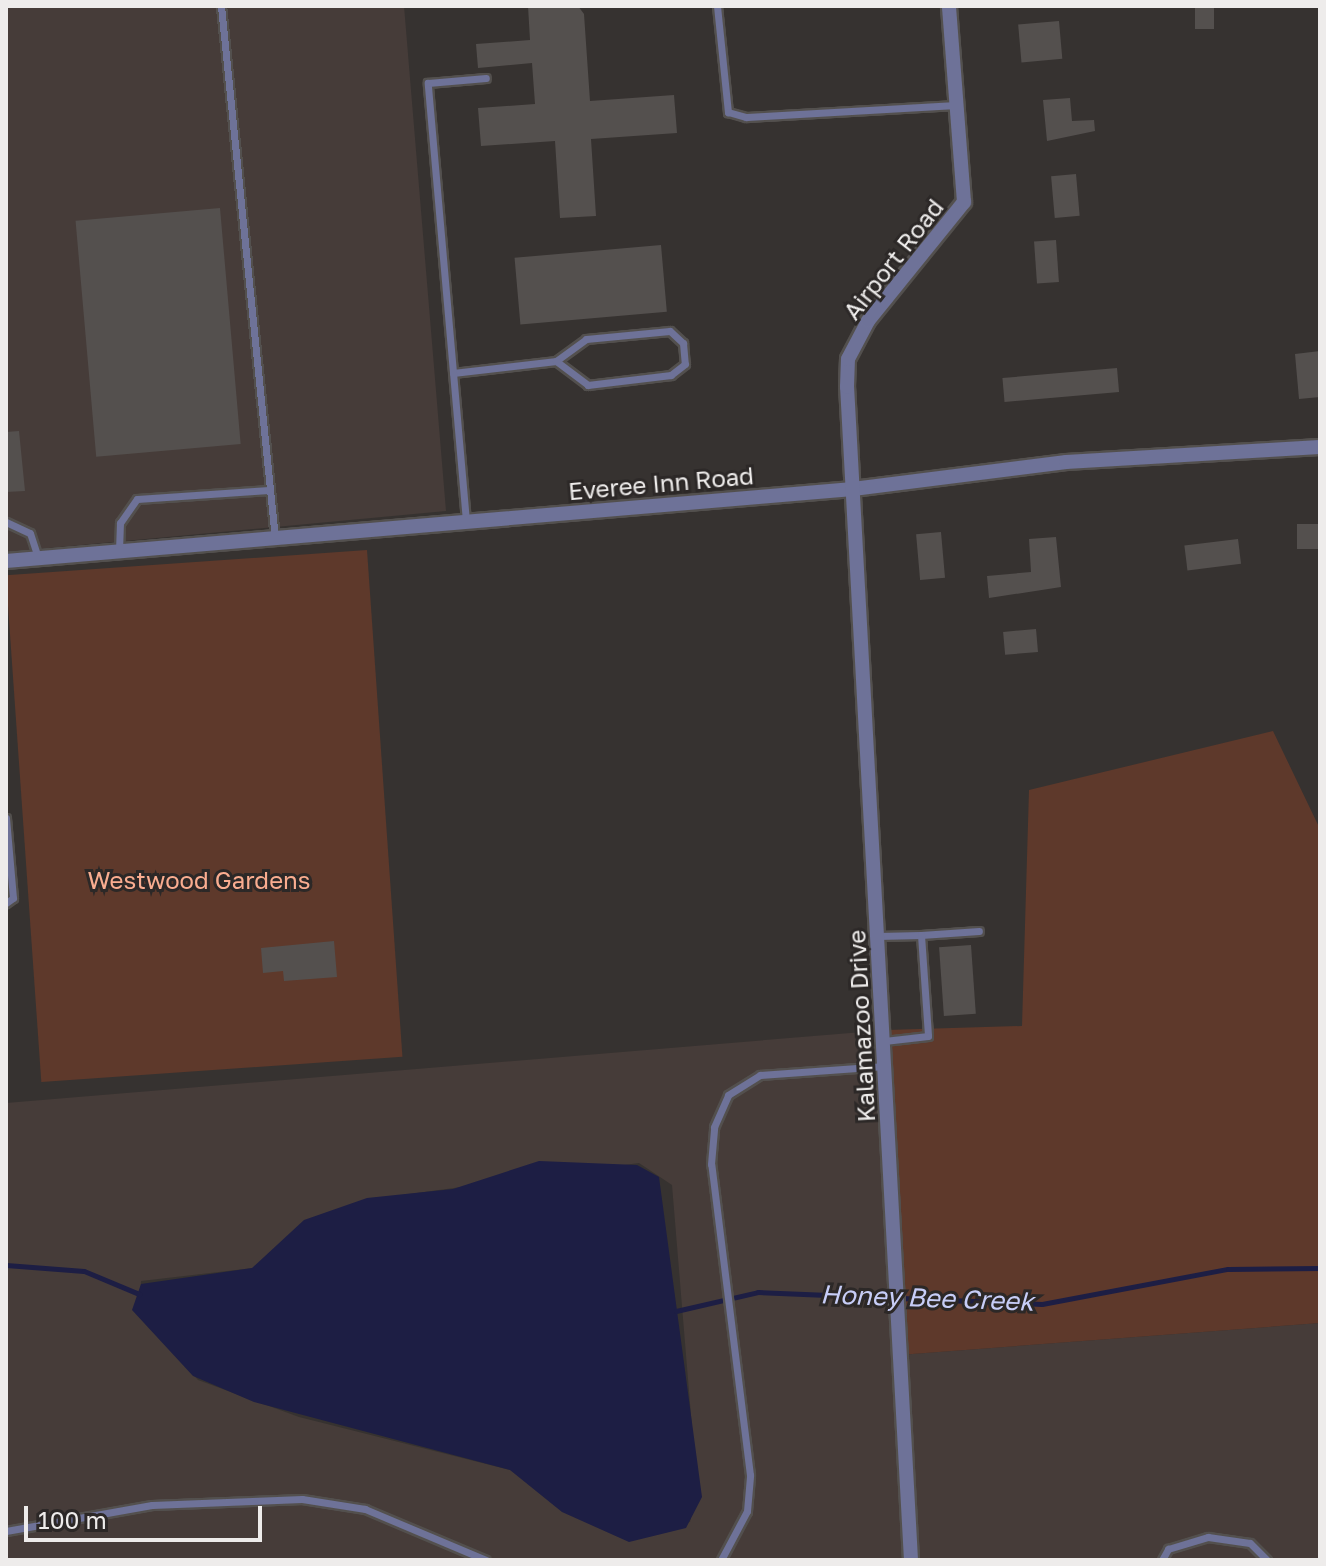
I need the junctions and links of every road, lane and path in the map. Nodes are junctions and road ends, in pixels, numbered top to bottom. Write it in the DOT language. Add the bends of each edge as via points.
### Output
graph roads {
  1 [pos="221,6"];
  2 [pos="717,6"];
  3 [pos="949,6"];
  4 [pos="486,78"];
  5 [pos="957,105"];
  6 [pos="556,361"];
  7 [pos="453,373"];
  8 [pos="1320,447"];
  9 [pos="853,489"];
  10 [pos="269,490"];
  11 [pos="466,521"];
  12 [pos="6,522"];
  13 [pos="275,539"];
  14 [pos="119,551"];
  15 [pos="39,558"];
  16 [pos="6,561"];
  17 [pos="6,818"];
  18 [pos="6,903"];
  19 [pos="979,931"];
  20 [pos="921,935"];
  21 [pos="878,936"];
  22 [pos="884,1041"];
  23 [pos="885,1066"];
  24 [pos="6,1531"];
  25 [pos="486,1560"];
  26 [pos="721,1560"];
  27 [pos="911,1560"];
  28 [pos="1162,1560"];
  29 [pos="1267,1560"];
  1 -- 10 [label="lane"];
  2 -- 5 [label="lane" via="728,112 746,117"];
  3 -- 5 [label="street, Airport Road"];
  4 -- 7 [label="lane" via="428,83"];
  5 -- 9 [label="street, Airport Road" via="964,202 876,310 848,359"];
  6 -- 6 [label="lane" via="586,339 670,331 683,343 685,364 671,375 588,385"];
  6 -- 7 [label="lane"];
  7 -- 11 [label="lane"];
  8 -- 9 [label="street, Everee Inn Road" via="1066,462"];
  9 -- 11 [label="street, Everee Inn Road"];
  9 -- 21 [label="street, Kalamazoo Drive"];
  10 -- 13 [label="lane"];
  10 -- 14 [label="lane" via="137,499 120,523"];
  11 -- 13 [label="street, Everee Inn Road"];
  12 -- 15 [label="lane" via="30,533"];
  13 -- 14 [label="street, Everee Inn Road"];
  14 -- 15 [label="street, Everee Inn Road"];
  15 -- 16 [label="street, Everee Inn Road"];
  17 -- 18 [label="lane" via="13,898"];
  19 -- 20 [label="lane"];
  20 -- 21 [label="lane"];
  20 -- 22 [label="lane" via="928,1036"];
  21 -- 22 [label="street, Kalamazoo Drive"];
  22 -- 23 [label="street, Kalamazoo Drive"];
  23 -- 26 [label="lane" via="760,1075 728,1095 714,1127 711,1164 750,1475 747,1511"];
  23 -- 27 [label="street, Kalamazoo Drive"];
  24 -- 25 [label="lane" via="152,1505 302,1499 365,1509"];
  28 -- 29 [label="lane" via="1168,1549 1208,1537 1250,1543"];
}
